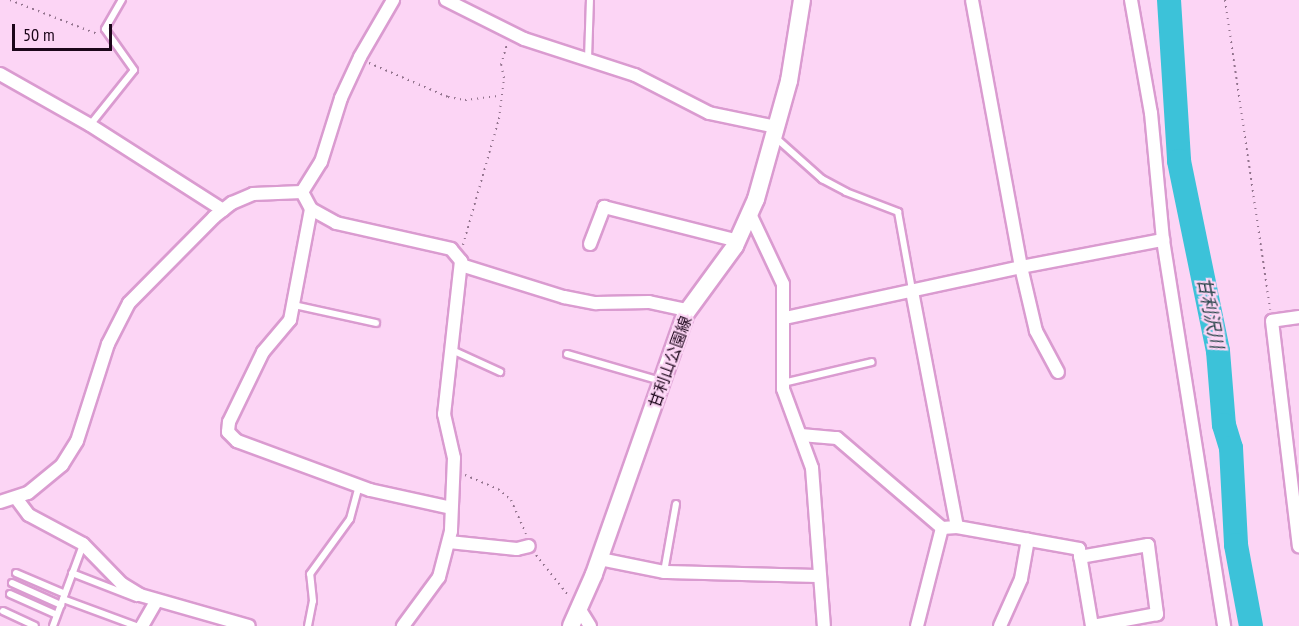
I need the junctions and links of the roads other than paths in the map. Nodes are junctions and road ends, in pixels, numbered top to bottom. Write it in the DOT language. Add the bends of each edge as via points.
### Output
graph roads {
  1 [pos="122,0"];
  2 [pos="393,0"];
  3 [pos="446,0"];
  4 [pos="590,0"];
  5 [pos="802,0"];
  6 [pos="972,0"];
  7 [pos="1131,0"];
  8 [pos="588,60"];
  9 [pos="0,74"];
  10 [pos="90,125"];
  11 [pos="775,131"];
  12 [pos="302,192"];
  13 [pos="311,209"];
  14 [pos="223,210"];
  15 [pos="750,214"];
  16 [pos="1163,240"];
  17 [pos="738,241"];
  18 [pos="590,244"];
  19 [pos="461,265"];
  20 [pos="1022,267"];
  21 [pos="912,290"];
  22 [pos="294,305"];
  23 [pos="688,310"];
  24 [pos="1299,317"];
  25 [pos="785,318"];
  26 [pos="376,323"];
  27 [pos="450,349"];
  28 [pos="567,354"];
  29 [pos="872,362"];
  30 [pos="500,372"];
  31 [pos="1058,372"];
  32 [pos="662,381"];
  33 [pos="783,383"];
  34 [pos="801,435"];
  35 [pos="359,485"];
  36 [pos="16,498"];
  37 [pos="0,502"];
  38 [pos="676,504"];
  39 [pos="451,508"];
  40 [pos="957,527"];
  41 [pos="942,528"];
  42 [pos="1028,540"];
  43 [pos="449,542"];
  44 [pos="83,544"];
  45 [pos="529,546"];
  46 [pos="1299,546"];
  47 [pos="1080,557"];
  48 [pos="600,558"];
  49 [pos="664,572"];
  50 [pos="16,573"];
  51 [pos="72,573"];
  52 [pos="820,576"];
  53 [pos="12,583"];
  54 [pos="10,594"];
  55 [pos="63,599"];
  56 [pos="154,604"];
  57 [pos="580,610"];
  58 [pos="3,611"];
  59 [pos="57,615"];
  60 [pos="35,626"];
  61 [pos="53,626"];
  62 [pos="136,626"];
  63 [pos="142,626"];
  64 [pos="249,626"];
  65 [pos="308,626"];
  66 [pos="403,626"];
  67 [pos="571,626"];
  68 [pos="590,626"];
  69 [pos="824,626"];
  70 [pos="917,626"];
  71 [pos="1000,626"];
  72 [pos="1092,626"];
  73 [pos="1224,626"];
  1 -- 10 [label="lane" via="105,23 106,33 134,70"];
  2 -- 12 [label="street" via="360,57 341,98 321,162"];
  3 -- 8 [label="street" via="510,33"];
  4 -- 8 [label="lane"];
  5 -- 11 [label="main road, 甘利山公園線" via="799,34"];
  6 -- 20 [label="street"];
  7 -- 16 [label="street" via="1152,123"];
  8 -- 11 [label="street" via="635,75 709,113"];
  9 -- 10 [label="street"];
  10 -- 14 [label="street"];
  11 -- 15 [label="main road, 甘利山公園線"];
  11 -- 21 [label="lane" via="822,179 898,212"];
  12 -- 13 [label="street"];
  12 -- 14 [label="street" via="253,194"];
  13 -- 19 [label="street" via="336,223 457,253"];
  13 -- 22 [label="street"];
  14 -- 36 [label="street" via="129,303 108,344 77,441 46,481"];
  15 -- 17 [label="main road, 甘利山公園線"];
  15 -- 25 [label="street" via="783,284"];
  16 -- 20 [label="street"];
  16 -- 73 [label="street"];
  17 -- 18 [label="street" via="604,207"];
  17 -- 23 [label="main road, 甘利山公園線"];
  19 -- 23 [label="street" via="564,297 596,303 649,302"];
  19 -- 27 [label="street"];
  20 -- 21 [label="street"];
  20 -- 31 [label="street" via="1036,331"];
  21 -- 25 [label="street"];
  21 -- 40 [label="street"];
  22 -- 26 [label="lane"];
  22 -- 35 [label="street" via="283,331 263,352 229,422 228,432 237,441"];
  23 -- 32 [label="main road, 甘利山公園線"];
  24 -- 46 [label="street" via="1272,321"];
  25 -- 33 [label="street"];
  27 -- 30 [label="lane"];
  27 -- 39 [label="street" via="444,414 454,471"];
  28 -- 32 [label="lane"];
  29 -- 33 [label="lane"];
  32 -- 48 [label="main road, 甘利山公園線"];
  33 -- 34 [label="street"];
  34 -- 41 [label="street" via="837,438"];
  34 -- 52 [label="street" via="812,468"];
  35 -- 39 [label="street"];
  35 -- 65 [label="lane" via="351,519 310,574 313,601"];
  36 -- 37 [label="street"];
  36 -- 44 [label="street" via="29,515"];
  38 -- 49 [label="lane"];
  39 -- 43 [label="street"];
  40 -- 41 [label="street"];
  40 -- 42 [label="street"];
  41 -- 70 [label="street"];
  42 -- 47 [label="street" via="1079,549"];
  42 -- 71 [label="street" via="1021,579"];
  43 -- 45 [label="street" via="517,549"];
  43 -- 66 [label="street" via="439,577"];
  44 -- 51 [label="lane"];
  44 -- 56 [label="street" via="122,584"];
  47 -- 72 [label="street"];
  47 -- 72 [label="street" via="1148,545 1157,614"];
  48 -- 49 [label="street"];
  48 -- 57 [label="main road, 甘利山公園線"];
  49 -- 52 [label="street"];
  50 -- 55 [label="lane"];
  51 -- 55 [label="lane"];
  51 -- 56 [label="lane"];
  52 -- 69 [label="street"];
  53 -- 55 [label="lane"];
  54 -- 59 [label="lane"];
  55 -- 59 [label="lane"];
  55 -- 62 [label="lane"];
  56 -- 63 [label="street"];
  56 -- 64 [label="street"];
  57 -- 67 [label="main road, 甘利山公園線"];
  57 -- 68 [label="street"];
  58 -- 60 [label="lane"];
  59 -- 61 [label="lane"];
}
